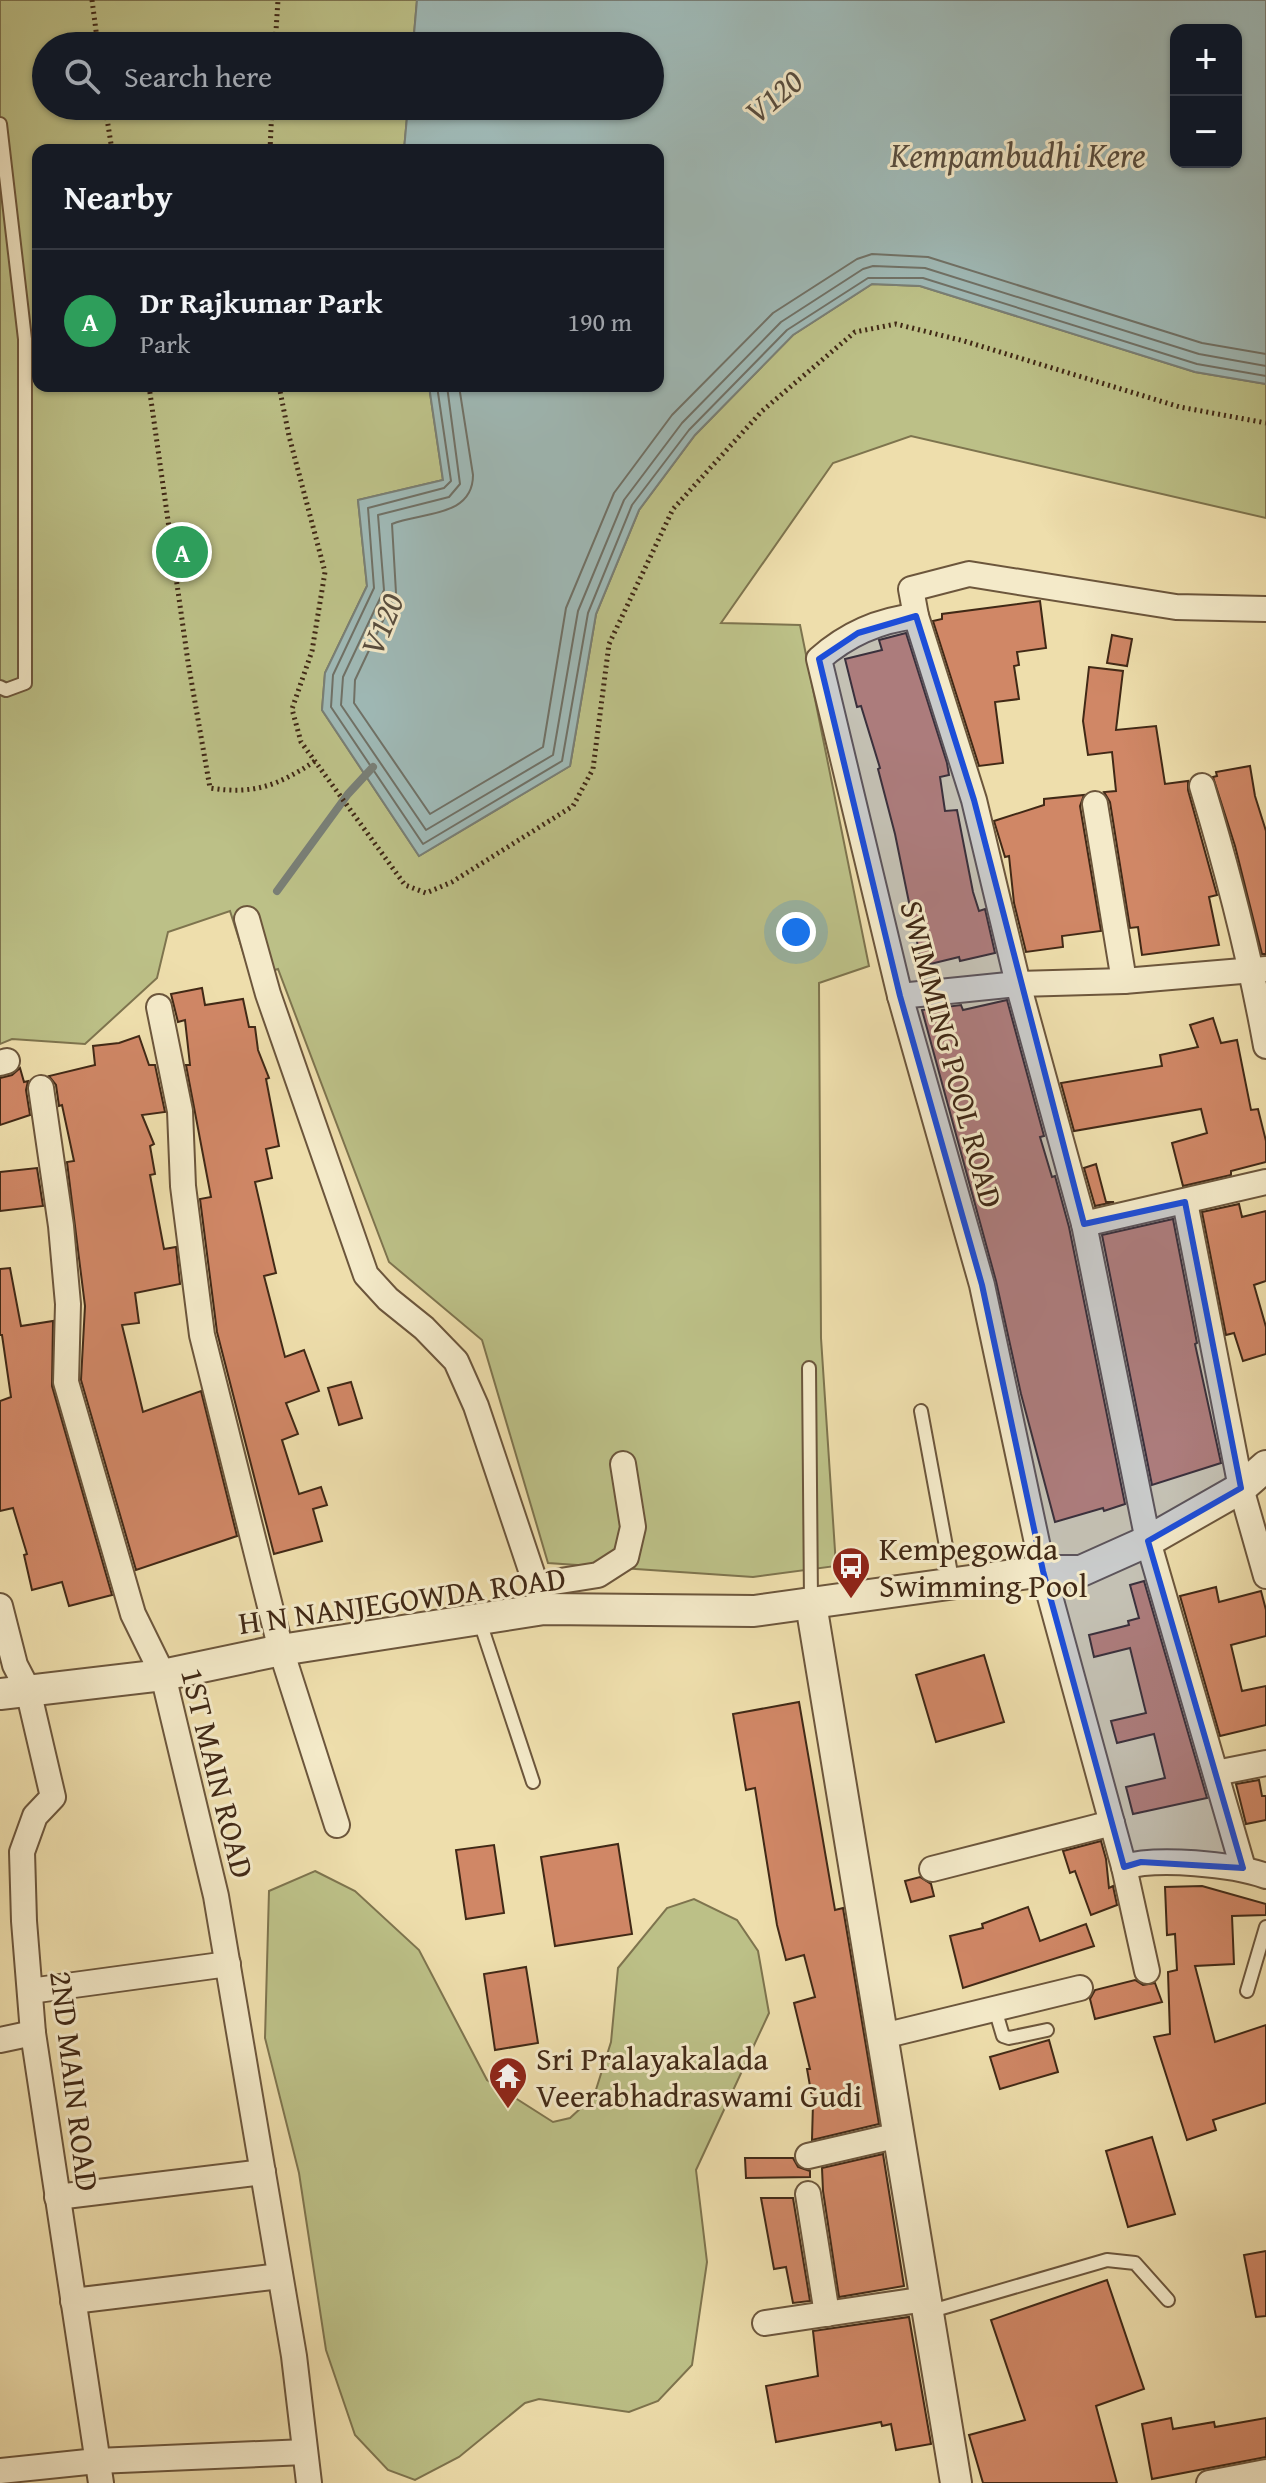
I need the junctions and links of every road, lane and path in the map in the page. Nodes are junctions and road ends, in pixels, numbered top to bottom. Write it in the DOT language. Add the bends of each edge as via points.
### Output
graph roads {
  1 [pos="92,0"];
  2 [pos="278,0"];
  3 [pos="96,32"];
  4 [pos="276,32"];
  5 [pos="107,120"];
  6 [pos="271,120"];
  7 [pos="0,124"];
  8 [pos="111,144"];
  9 [pos="270,144"];
  10 [pos="150,392"];
  11 [pos="280,392"];
  12 [pos="1266,423"];
  13 [pos="1266,609"];
  14 [pos="916,616"];
  15 [pos="0,687"];
  16 [pos="315,761"];
  17 [pos="1202,786"];
  18 [pos="1095,804"];
  19 [pos="247,919"];
  20 [pos="1259,970"];
  21 [pos="1124,981"];
  22 [pos="1018,984"];
  23 [pos="900,996"];
  24 [pos="159,1007"];
  25 [pos="1266,1046"];
  26 [pos="41,1088"];
  27 [pos="1266,1182"];
  28 [pos="1185,1202"];
  29 [pos="1084,1224"];
  30 [pos="809,1368"];
  31 [pos="921,1411"];
  32 [pos="623,1464"];
  33 [pos="1266,1466"];
  34 [pos="1241,1488"];
  35 [pos="1148,1541"];
  36 [pos="1043,1571"];
  37 [pos="1266,1576"];
  38 [pos="953,1584"];
  39 [pos="540,1597"];
  40 [pos="811,1604"];
  41 [pos="0,1606"];
  42 [pos="479,1619"];
  43 [pos="281,1650"];
  44 [pos="163,1675"];
  45 [pos="14,1692"];
  46 [pos="1266,1763"];
  47 [pos="1216,1773"];
  48 [pos="533,1782"];
  49 [pos="1112,1823"];
  50 [pos="337,1825"];
  51 [pos="1124,1867"];
  52 [pos="932,1869"];
  53 [pos="1255,1872"];
  54 [pos="1266,1927"];
  55 [pos="228,1964"];
  56 [pos="1147,1971"];
  57 [pos="1080,1988"];
  58 [pos="30,1991"];
  59 [pos="1247,1991"];
  60 [pos="995,2009"];
  61 [pos="1047,2030"];
  62 [pos="33,2033"];
  63 [pos="883,2036"];
  64 [pos="0,2040"];
  65 [pos="899,2135"];
  66 [pos="808,2156"];
  67 [pos="263,2172"];
  68 [pos="808,2194"];
  69 [pos="57,2197"];
  70 [pos="280,2276"];
  71 [pos="1168,2300"];
  72 [pos="73,2301"];
  73 [pos="927,2306"];
  74 [pos="827,2314"];
  75 [pos="765,2323"];
  76 [pos="305,2452"];
  77 [pos="0,2471"];
  78 [pos="99,2472"];
  79 [pos="1266,2472"];
  80 [pos="309,2483"];
  81 [pos="956,2483"];
  82 [pos="1209,2483"];
  1 -- 3 [label="path"];
  2 -- 4 [label="path"];
  5 -- 8 [label="path"];
  6 -- 9 [label="path"];
  7 -- 15 [label="lane" via="25,339 25,683"];
  10 -- 16 [label="path" via="210,788 260,788"];
  11 -- 16 [label="path" via="325,572 312,651 292,709 301,742"];
  12 -- 16 [label="path" via="1180,407 896,324 855,332 762,411 673,509 609,644 593,769 573,806 426,893 405,885"];
  13 -- 14 [label="street" via="1176,607 969,574 911,589"];
  14 -- 22 [label="street" via="974,800"];
  14 -- 23 [label="street, SWIMMING POOL ROAD" via="890,619 858,633 819,659"];
  17 -- 20 [label="street"];
  18 -- 21 [label="street"];
  19 -- 39 [label="street" via="366,1275 456,1361"];
  20 -- 21 [label="street"];
  20 -- 25 [label="street"];
  21 -- 22 [label="street"];
  22 -- 23 [label="street"];
  22 -- 29 [label="street"];
  23 -- 36 [label="street, SWIMMING POOL ROAD" via="982,1285"];
  24 -- 43 [label="street" via="180,1111 183,1186 202,1335"];
  26 -- 44 [label="street, 1ST MAIN ROAD" via="68,1304 66,1382 133,1614"];
  27 -- 28 [label="street"];
  28 -- 29 [label="street"];
  28 -- 34 [label="street"];
  29 -- 35 [label="street"];
  30 -- 40 [label="lane"];
  31 -- 38 [label="lane"];
  32 -- 39 [label="street" via="633,1527 626,1557 598,1575"];
  33 -- 34 [label="street, H N NANJEGOWDA ROAD"];
  34 -- 35 [label="street, H N NANJEGOWDA ROAD"];
  34 -- 37 [label="street"];
  35 -- 36 [label="street, H N NANJEGOWDA ROAD" via="1081,1571"];
  35 -- 47 [label="street"];
  36 -- 38 [label="street, H N NANJEGOWDA ROAD"];
  36 -- 49 [label="street, SWIMMING POOL ROAD"];
  38 -- 40 [label="street, H N NANJEGOWDA ROAD"];
  39 -- 40 [label="street, H N NANJEGOWDA ROAD" via="754,1611"];
  39 -- 42 [label="street, H N NANJEGOWDA ROAD"];
  40 -- 63 [label="street"];
  41 -- 45 [label="street, 2ND MAIN ROAD" via="15,1665"];
  42 -- 43 [label="street, H N NANJEGOWDA ROAD"];
  42 -- 48 [label="lane"];
  43 -- 44 [label="street, H N NANJEGOWDA ROAD"];
  43 -- 50 [label="street"];
  44 -- 45 [label="street, H N NANJEGOWDA ROAD"];
  44 -- 55 [label="street, 1ST MAIN ROAD"];
  45 -- 58 [label="street, 2ND MAIN ROAD" via="53,1797 35,1816 22,1852"];
  46 -- 47 [label="street"];
  47 -- 53 [label="street"];
  49 -- 51 [label="street, SWIMMING POOL ROAD"];
  49 -- 52 [label="street"];
  51 -- 53 [label="street" via="1141,1862"];
  51 -- 56 [label="street, SWIMMING POOL ROAD"];
  54 -- 59 [label="lane"];
  55 -- 58 [label="street"];
  55 -- 67 [label="street, 1ST MAIN ROAD"];
  57 -- 60 [label="street"];
  58 -- 62 [label="street, 2ND MAIN ROAD"];
  60 -- 61 [label="lane" via="1003,2036"];
  60 -- 63 [label="street"];
  62 -- 64 [label="street"];
  62 -- 69 [label="street, 2ND MAIN ROAD"];
  63 -- 65 [label="street"];
  65 -- 66 [label="street"];
  65 -- 73 [label="street"];
  67 -- 69 [label="street"];
  67 -- 70 [label="street, 1ST MAIN ROAD"];
  68 -- 74 [label="street"];
  69 -- 72 [label="street, 2ND MAIN ROAD"];
  70 -- 72 [label="street"];
  70 -- 76 [label="street, 1ST MAIN ROAD"];
  71 -- 73 [label="lane" via="1135,2263 1107,2260"];
  72 -- 78 [label="street, 2ND MAIN ROAD"];
  73 -- 74 [label="street"];
  73 -- 81 [label="street"];
  74 -- 75 [label="street"];
  76 -- 78 [label="street"];
  76 -- 80 [label="street, 1ST MAIN ROAD"];
  77 -- 78 [label="street"];
  79 -- 82 [label="street"];
}
